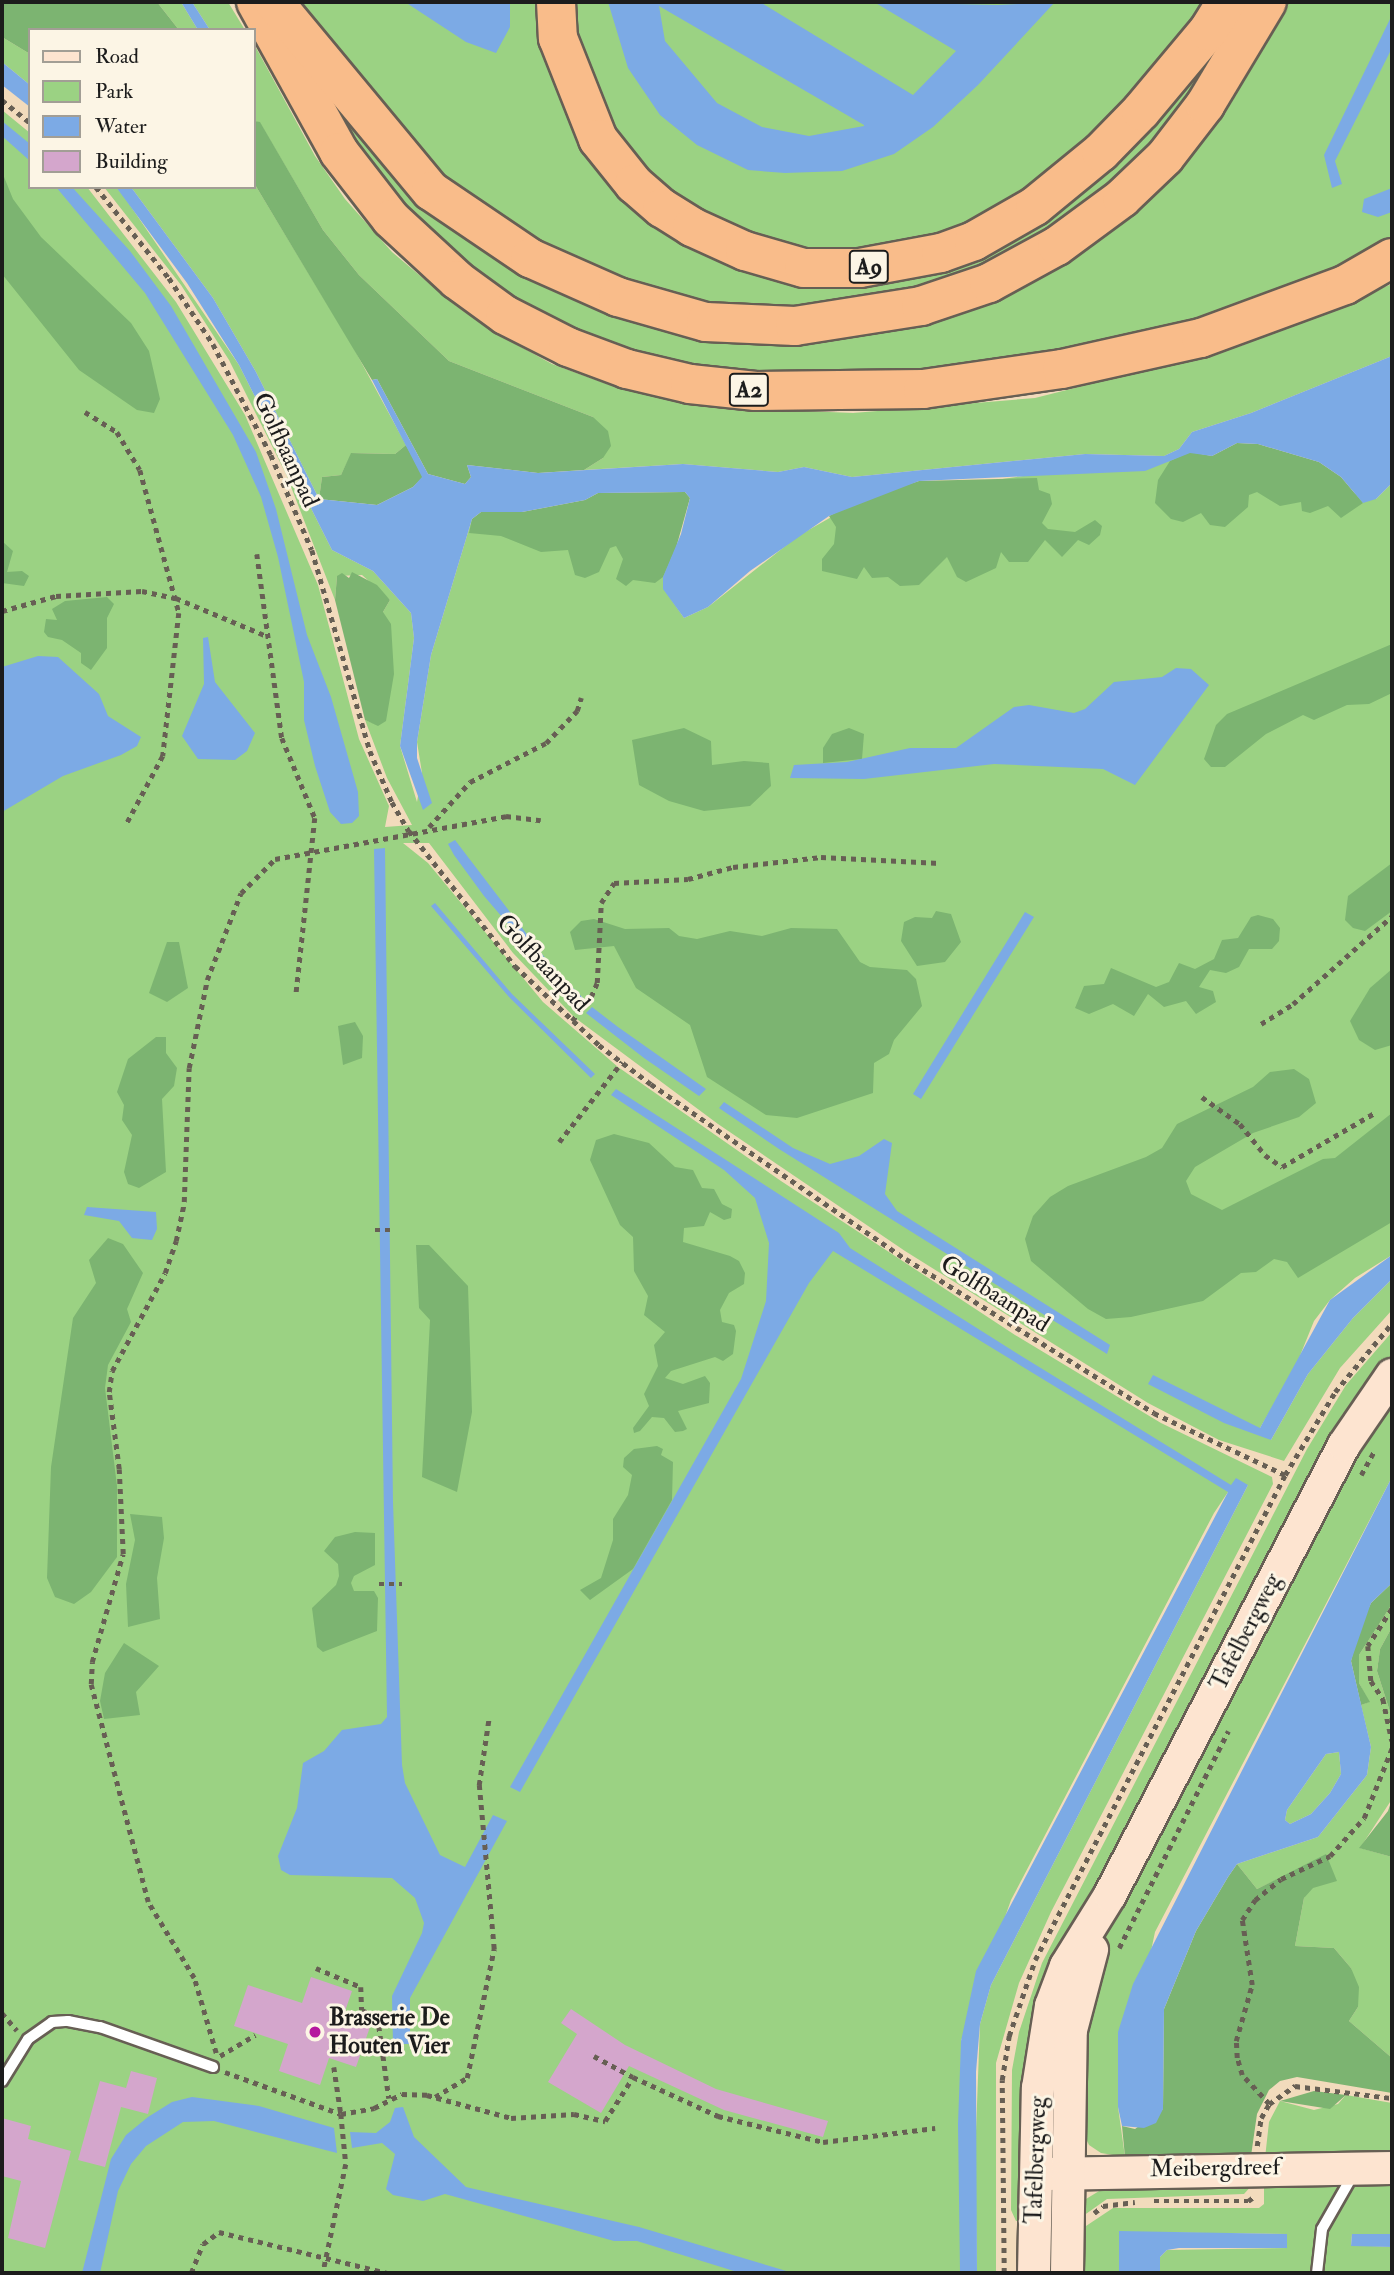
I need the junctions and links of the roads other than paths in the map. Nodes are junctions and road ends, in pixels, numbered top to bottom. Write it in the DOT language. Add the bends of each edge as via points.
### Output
graph roads {
  1 [pos="256,2"];
  2 [pos="274,2"];
  3 [pos="556,2"];
  4 [pos="1226,2"];
  5 [pos="1267,2"];
  6 [pos="1392,258"];
  7 [pos="1392,1376"];
  8 [pos="215,2062"];
  9 [pos="2,2081"];
  10 [pos="1357,2168"];
  11 [pos="1392,2168"];
  12 [pos="1067,2172"];
  13 [pos="1034,2273"];
  14 [pos="1067,2273"];
  15 [pos="1317,2273"];
  1 -- 6 [label="highway, A2" via="339,152 391,219 457,280 505,315 568,347 627,369 690,384 756,391 923,389 1062,369 1201,338 1345,285"];
  2 -- 5 [label="highway" via="431,191 530,258 618,297 706,322 795,326 921,306 989,283 1057,246 1122,198 1164,157 1205,105"];
  3 -- 4 [label="highway, A9" via="558,38 598,139 634,184 692,228 745,251 804,268 860,268 952,249 1035,206 1101,152 1141,111"];
  7 -- 12 [label="street, Tafelbergweg" via="1339,1455 1110,1895 1071,2030"];
  8 -- 9 [label="lane" via="84,2023 52,2022 28,2039"];
  10 -- 11 [label="street, Meibergdreef"];
  10 -- 12 [label="street, Meibergdreef"];
  10 -- 15 [label="lane" via="1322,2229"];
  12 -- 13 [label="street, Tafelbergweg"];
  12 -- 14 [label="street, Tafelbergweg"];
}
